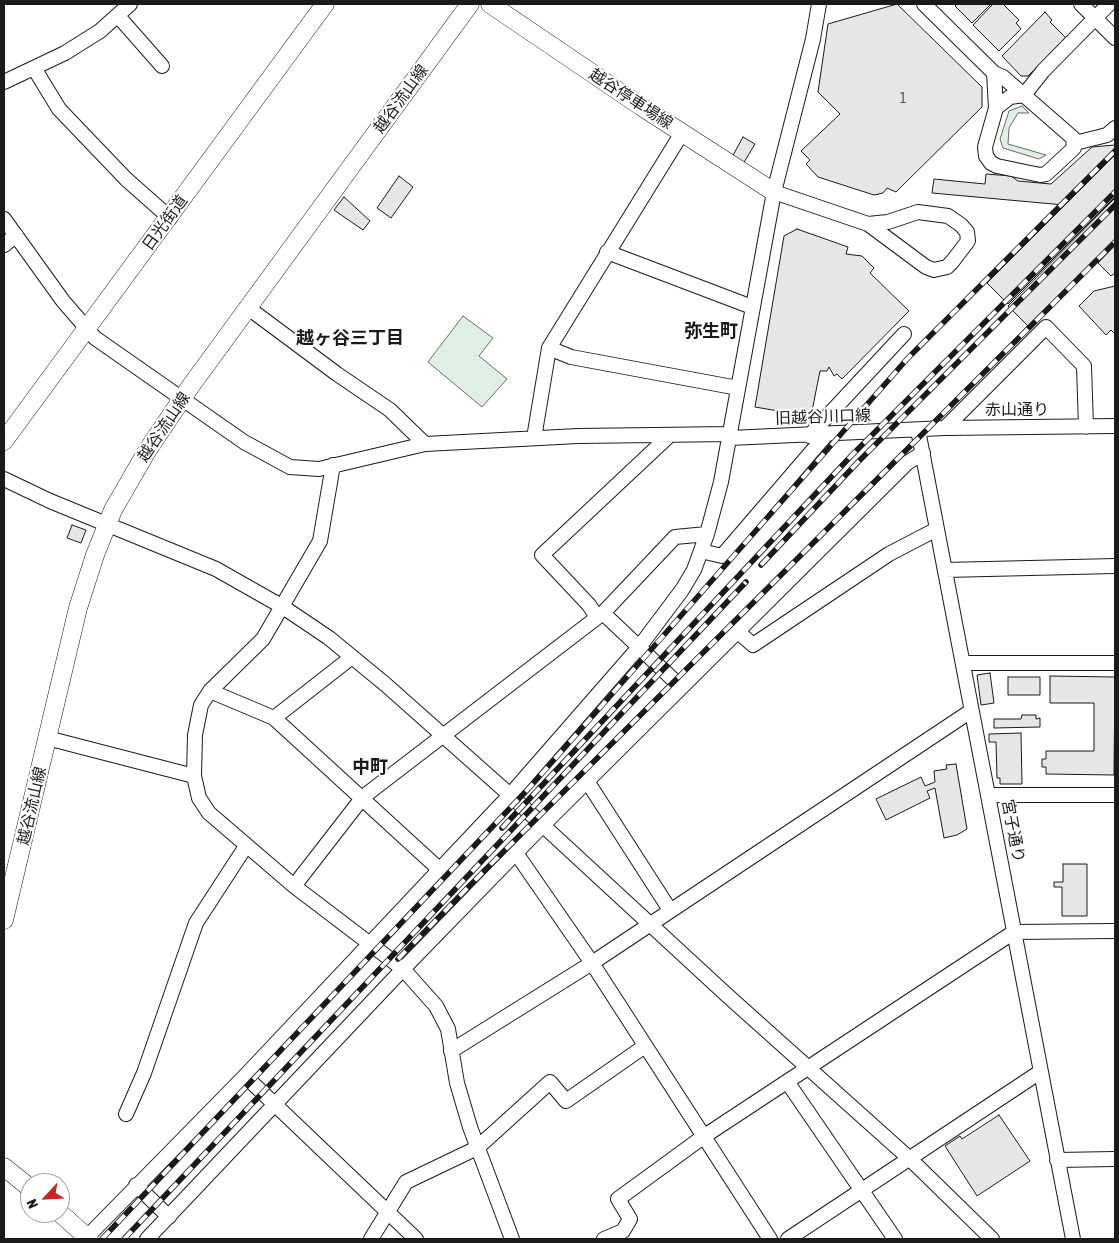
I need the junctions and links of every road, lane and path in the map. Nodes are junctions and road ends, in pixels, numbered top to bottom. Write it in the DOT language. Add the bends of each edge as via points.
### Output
graph roads {
  1 [pos="130,4"];
  2 [pos="325,4"];
  3 [pos="470,4"];
  4 [pos="490,4"];
  5 [pos="818,4"];
  6 [pos="924,4"];
  7 [pos="1081,4"];
  8 [pos="1109,4"];
  9 [pos="118,16"];
  10 [pos="1095,18"];
  11 [pos="1115,38"];
  12 [pos="162,66"];
  13 [pos="34,68"];
  14 [pos="994,73"];
  15 [pos="4,82"];
  16 [pos="1024,95"];
  17 [pos="996,108"];
  18 [pos="1115,128"];
  19 [pos="682,133"];
  20 [pos="1075,143"];
  21 [pos="774,192"];
  22 [pos="903,217"];
  23 [pos="170,218"];
  24 [pos="4,219"];
  25 [pos="868,224"];
  26 [pos="16,236"];
  27 [pos="4,245"];
  28 [pos="904,250"];
  29 [pos="607,252"];
  30 [pos="247,307"];
  31 [pos="752,307"];
  32 [pos="87,329"];
  33 [pos="904,334"];
  34 [pos="549,348"];
  35 [pos="738,388"];
  36 [pos="182,400"];
  37 [pos="1115,426"];
  38 [pos="1086,427"];
  39 [pos="946,428"];
  40 [pos="918,430"];
  41 [pos="670,435"];
  42 [pos="826,435"];
  43 [pos="730,436"];
  44 [pos="809,436"];
  45 [pos="534,438"];
  46 [pos="4,442"];
  47 [pos="425,444"];
  48 [pos="923,453"];
  49 [pos="333,465"];
  50 [pos="4,479"];
  51 [pos="107,524"];
  52 [pos="937,529"];
  53 [pos="707,534"];
  54 [pos="701,551"];
  55 [pos="1115,566"];
  56 [pos="945,570"];
  57 [pos="283,607"];
  58 [pos="600,615"];
  59 [pos="738,631"];
  60 [pos="640,646"];
  61 [pos="352,657"];
  62 [pos="963,662"];
  63 [pos="1115,663"];
  64 [pos="681,687"];
  65 [pos="210,691"];
  66 [pos="971,711"];
  67 [pos="274,718"];
  68 [pos="442,735"];
  69 [pos="47,738"];
  70 [pos="194,776"];
  71 [pos="587,781"];
  72 [pos="510,795"];
  73 [pos="988,795"];
  74 [pos="1115,795"];
  75 [pos="363,797"];
  76 [pos="543,826"];
  77 [pos="246,846"];
  78 [pos="516,853"];
  79 [pos="440,870"];
  80 [pos="294,886"];
  81 [pos="670,910"];
  82 [pos="4,920"];
  83 [pos="650,923"];
  84 [pos="1115,931"];
  85 [pos="1014,932"];
  86 [pos="370,945"];
  87 [pos="592,963"];
  88 [pos="403,969"];
  89 [pos="645,1046"];
  90 [pos="451,1051"];
  91 [pos="809,1067"];
  92 [pos="1040,1072"];
  93 [pos="245,1076"];
  94 [pos="788,1083"];
  95 [pos="277,1105"];
  96 [pos="126,1114"];
  97 [pos="703,1137"];
  98 [pos="477,1148"];
  99 [pos="910,1158"];
  100 [pos="1115,1159"];
  101 [pos="1057,1160"];
  102 [pos="4,1168"];
  103 [pos="20,1180"];
  104 [pos="136,1185"];
  105 [pos="861,1190"];
  106 [pos="387,1212"];
  107 [pos="169,1217"];
  108 [pos="70,1222"];
  109 [pos="88,1238"];
  110 [pos="147,1239"];
  111 [pos="371,1239"];
  112 [pos="416,1239"];
  113 [pos="512,1239"];
  114 [pos="604,1239"];
  115 [pos="770,1239"];
  116 [pos="788,1239"];
  117 [pos="895,1239"];
  118 [pos="992,1239"];
  119 [pos="1073,1239"];
  1 -- 9 [label="street"];
  2 -- 23 [label="main road, 日光街道"];
  3 -- 30 [label="main road, 越谷流山線"];
  4 -- 19 [label="main road, 越谷停車場線"];
  5 -- 21 [label="street" via="813,39"];
  6 -- 14 [label="street"];
  7 -- 10 [label="street"];
  8 -- 10 [label="street"];
  9 -- 12 [label="street"];
  9 -- 13 [label="street" via="65,53"];
  10 -- 11 [label="street"];
  10 -- 16 [label="street" via="1042,71"];
  13 -- 15 [label="street"];
  13 -- 23 [label="street" via="48,94 71,122 126,179"];
  14 -- 16 [label="street"];
  14 -- 17 [label="street"];
  16 -- 17 [label="street" via="1010,97"];
  16 -- 20 [label="street" via="1068,132"];
  17 -- 20 [label="street" via="985,147 986,156 997,166 1046,174 1074,148"];
  18 -- 20 [label="street" via="1107,135"];
  19 -- 21 [label="main road, 越谷停車場線"];
  19 -- 29 [label="street"];
  21 -- 25 [label="street"];
  21 -- 31 [label="street"];
  22 -- 25 [label="street"];
  22 -- 28 [label="street" via="898,234"];
  22 -- 28 [label="street" via="918,212 948,216 967,232 968,240 952,262 940,269 926,267"];
  23 -- 32 [label="main road, 日光街道"];
  24 -- 26 [label="street, 旧越谷川口線"];
  25 -- 28 [label="street"];
  26 -- 27 [label="street"];
  26 -- 32 [label="street, 旧越谷川口線"];
  29 -- 31 [label="street"];
  29 -- 34 [label="street"];
  30 -- 36 [label="main road, 越谷流山線"];
  30 -- 47 [label="street" via="390,410"];
  31 -- 35 [label="street"];
  32 -- 36 [label="street, 旧越谷川口線"];
  32 -- 46 [label="main road, 日光街道"];
  33 -- 44 [label="street"];
  34 -- 35 [label="street" via="571,357"];
  34 -- 45 [label="street"];
  35 -- 43 [label="street"];
  36 -- 49 [label="street, 旧越谷川口線" via="244,442 290,467"];
  36 -- 51 [label="main road, 越谷流山線" via="130,479"];
  37 -- 38 [label="street, 赤山通り"];
  38 -- 39 [label="street, 赤山通り"];
  38 -- 39 [label="street" via="1084,366 1046,327"];
  39 -- 40 [label="street, 赤山通り"];
  40 -- 42 [label="street, 旧越谷川口線"];
  40 -- 48 [label="street, 宮子通り"];
  41 -- 43 [label="street, 旧越谷川口線"];
  41 -- 45 [label="street, 旧越谷川口線"];
  41 -- 58 [label="street" via="542,556"];
  42 -- 44 [label="street, 旧越谷川口線"];
  42 -- 54 [label="street" via="722,556"];
  43 -- 44 [label="street, 旧越谷川口線"];
  43 -- 53 [label="street"];
  45 -- 47 [label="street, 旧越谷川口線"];
  47 -- 49 [label="street, 旧越谷川口線"];
  48 -- 52 [label="street, 宮子通り"];
  48 -- 59 [label="street" via="907,463"];
  49 -- 57 [label="street" via="320,541"];
  50 -- 51 [label="street"];
  51 -- 57 [label="street" via="216,569"];
  51 -- 69 [label="main road, 越谷流山線" via="86,581"];
  52 -- 56 [label="street, 宮子通り"];
  52 -- 59 [label="street" via="888,554 753,645"];
  53 -- 54 [label="street"];
  53 -- 58 [label="street" via="675,537"];
  54 -- 60 [label="street" via="682,590"];
  55 -- 56 [label="street"];
  56 -- 62 [label="street, 宮子通り"];
  57 -- 61 [label="street"];
  57 -- 65 [label="street" via="263,639"];
  58 -- 60 [label="street"];
  58 -- 68 [label="street"];
  59 -- 64 [label="street"];
  60 -- 64 [label="street"];
  60 -- 72 [label="street"];
  61 -- 67 [label="street"];
  61 -- 68 [label="street"];
  62 -- 63 [label="street"];
  62 -- 66 [label="street, 宮子通り"];
  64 -- 71 [label="street"];
  65 -- 67 [label="street"];
  65 -- 70 [label="street" via="200,705"];
  66 -- 73 [label="street, 宮子通り"];
  66 -- 81 [label="street"];
  67 -- 75 [label="street"];
  68 -- 72 [label="street"];
  68 -- 75 [label="street"];
  69 -- 70 [label="street"];
  69 -- 82 [label="main road, 越谷流山線"];
  70 -- 77 [label="street" via="199,798 209,813"];
  71 -- 76 [label="street"];
  71 -- 81 [label="street"];
  72 -- 76 [label="street"];
  72 -- 79 [label="street"];
  73 -- 74 [label="street"];
  73 -- 85 [label="street, 宮子通り"];
  75 -- 79 [label="street"];
  75 -- 80 [label="street"];
  76 -- 78 [label="street"];
  76 -- 83 [label="street"];
  77 -- 80 [label="street"];
  77 -- 96 [label="street" via="196,923 144,1073"];
  78 -- 87 [label="street"];
  78 -- 88 [label="street"];
  79 -- 86 [label="street"];
  80 -- 86 [label="street"];
  81 -- 83 [label="street"];
  83 -- 87 [label="street"];
  83 -- 91 [label="street"];
  84 -- 85 [label="street"];
  85 -- 91 [label="street"];
  85 -- 92 [label="street, 宮子通り"];
  86 -- 88 [label="street"];
  86 -- 93 [label="street"];
  87 -- 89 [label="street"];
  87 -- 90 [label="street"];
  88 -- 90 [label="street" via="436,1006 448,1029"];
  88 -- 95 [label="street"];
  89 -- 97 [label="street"];
  89 -- 98 [label="street" via="566,1101 550,1082"];
  90 -- 98 [label="street"];
  91 -- 94 [label="street"];
  91 -- 99 [label="street"];
  92 -- 99 [label="street"];
  92 -- 101 [label="street, 宮子通り"];
  93 -- 95 [label="street"];
  93 -- 104 [label="street"];
  94 -- 97 [label="street"];
  94 -- 105 [label="street"];
  95 -- 106 [label="street"];
  95 -- 107 [label="street"];
  97 -- 114 [label="street" via="618,1199 630,1219 623,1231"];
  97 -- 115 [label="street"];
  98 -- 106 [label="street" via="406,1182"];
  98 -- 113 [label="street"];
  99 -- 105 [label="street"];
  99 -- 118 [label="street"];
  100 -- 101 [label="street"];
  101 -- 119 [label="street, 宮子通り"];
  102 -- 103 [label="main road"];
  104 -- 107 [label="street"];
  104 -- 109 [label="street"];
  105 -- 116 [label="street"];
  105 -- 117 [label="street"];
  106 -- 111 [label="street"];
  106 -- 112 [label="street"];
  107 -- 110 [label="street"];
  108 -- 109 [label="main road"];
}
